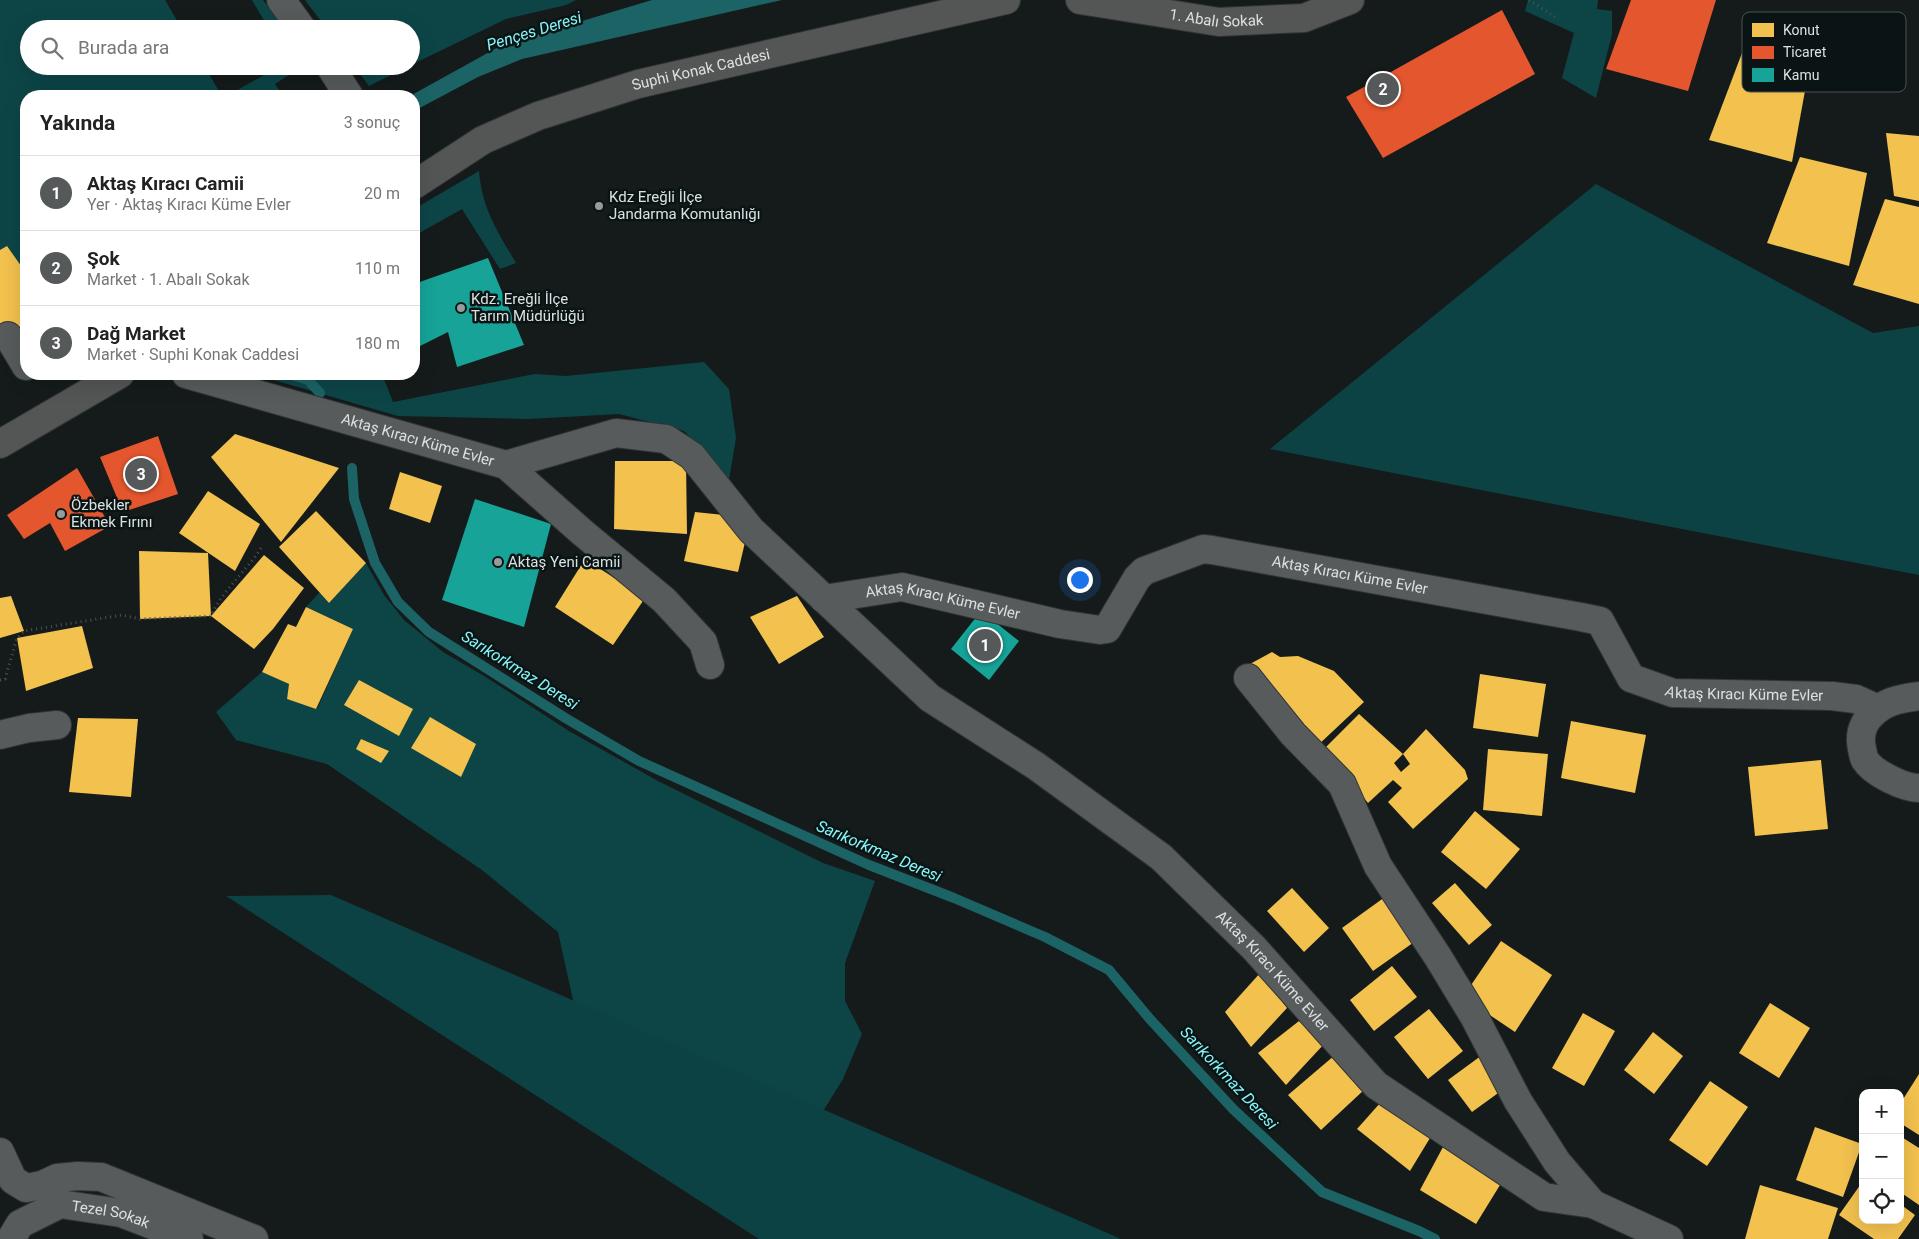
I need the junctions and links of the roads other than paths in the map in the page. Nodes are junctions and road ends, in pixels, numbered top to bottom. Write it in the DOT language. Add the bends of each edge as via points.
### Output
graph roads {
  1 [pos="281,0"];
  2 [pos="1006,0"];
  3 [pos="1080,0"];
  4 [pos="1350,0"];
  5 [pos="295,20"];
  6 [pos="336,75"];
  7 [pos="345,90"];
  8 [pos="420,181"];
  9 [pos="12,334"];
  10 [pos="20,351"];
  11 [pos="110,380"];
  12 [pos="207,380"];
  13 [pos="0,444"];
  14 [pos="506,465"];
  15 [pos="824,599"];
  16 [pos="710,665"];
  17 [pos="1248,678"];
  18 [pos="1919,696"];
  19 [pos="1878,709"];
  20 [pos="57,725"];
  21 [pos="0,735"];
  22 [pos="1919,788"];
  23 [pos="0,1152"];
  24 [pos="1594,1204"];
  25 [pos="11,1239"];
  26 [pos="189,1239"];
  27 [pos="254,1239"];
  28 [pos="1669,1239"];
  1 -- 5 [label="street"];
  2 -- 8 [label="street, Suphi Konak Caddesi" via="638,84 538,116 483,140"];
  3 -- 4 [label="street, 1. Abalı Sokak" via="1220,22 1304,18"];
  6 -- 7 [label="street"];
  9 -- 10 [label="street"];
  11 -- 13 [label="street"];
  12 -- 14 [label="street, Aktaş Kıracı Küme Evler"];
  14 -- 15 [label="street, Aktaş Kıracı Küme Evler" via="616,433 666,439 692,456 751,530"];
  14 -- 16 [label="street" via="664,600 703,642"];
  15 -- 19 [label="street, Aktaş Kıracı Küme Evler" via="902,587 1060,624 1100,630 1107,629 1144,571 1203,549 1600,621 1631,678 1673,693 1832,696 1856,699"];
  15 -- 24 [label="street, Aktaş Kıracı Küme Evler" via="930,698 1036,766 1161,857 1254,948 1376,1085 1544,1197"];
  17 -- 24 [label="street, Aktaş Kıracı Küme Evler" via="1292,734 1342,784 1378,866 1475,1018 1518,1102 1556,1162"];
  18 -- 19 [label="street" via="1894,700"];
  19 -- 22 [label="street" via="1862,728 1860,742 1865,760 1887,778 1910,788"];
  20 -- 21 [label="street"];
  23 -- 27 [label="street" via="13,1180 26,1188 57,1178 101,1178"];
  24 -- 28 [label="street, Aktaş Kıracı Küme Evler"];
  25 -- 26 [label="street, Tezel Sokak" via="20,1224 60,1204 121,1213"];
}
